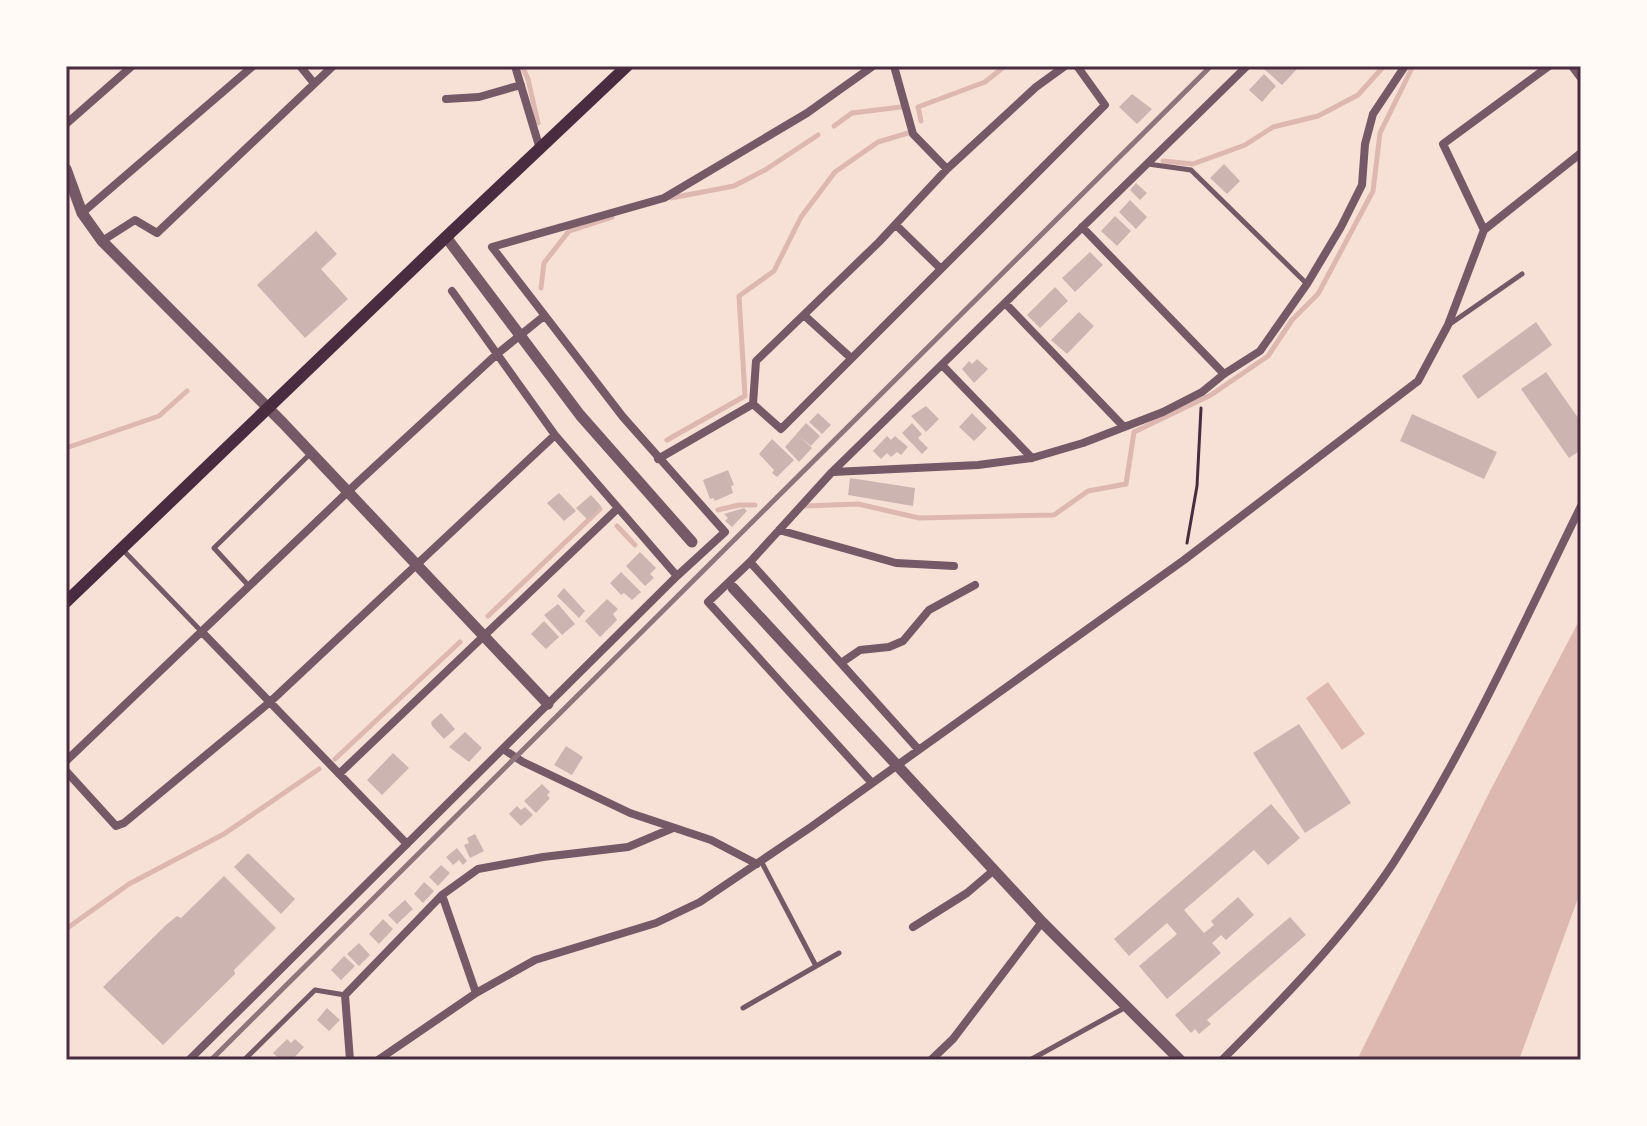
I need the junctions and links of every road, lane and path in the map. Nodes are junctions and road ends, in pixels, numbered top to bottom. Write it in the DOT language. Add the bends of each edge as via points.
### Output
graph roads {
  1 [pos="132,66"];
  2 [pos="253,66"];
  3 [pos="300,66"];
  4 [pos="333,66"];
  5 [pos="515,66"];
  6 [pos="627,66"];
  7 [pos="873,66"];
  8 [pos="894,66"];
  9 [pos="1065,66"];
  10 [pos="1077,66"];
  11 [pos="1247,66"];
  12 [pos="1405,66"];
  13 [pos="1549,66"];
  14 [pos="1572,66"];
  15 [pos="1581,78"];
  16 [pos="313,82"];
  17 [pos="521,85"];
  18 [pos="446,99"];
  19 [pos="66,124"];
  20 [pos="540,149"];
  21 [pos="1581,153"];
  22 [pos="1147,164"];
  23 [pos="947,169"];
  24 [pos="66,170"];
  25 [pos="82,213"];
  26 [pos="896,225"];
  27 [pos="1082,227"];
  28 [pos="1484,230"];
  29 [pos="446,237"];
  30 [pos="102,241"];
  31 [pos="941,269"];
  32 [pos="1522,274"];
  33 [pos="1307,284"];
  34 [pos="452,291"];
  35 [pos="1005,303"];
  36 [pos="544,316"];
  37 [pos="805,316"];
  38 [pos="1448,325"];
  39 [pos="520,335"];
  40 [pos="497,354"];
  41 [pos="851,358"];
  42 [pos="943,366"];
  43 [pos="1224,374"];
  44 [pos="1202,392"];
  45 [pos="753,404"];
  46 [pos="268,409"];
  47 [pos="1123,426"];
  48 [pos="555,435"];
  49 [pos="311,453"];
  50 [pos="1032,458"];
  51 [pos="658,459"];
  52 [pos="832,472"];
  53 [pos="348,492"];
  54 [pos="1581,506"];
  55 [pos="617,509"];
  56 [pos="779,530"];
  57 [pos="692,542"];
  58 [pos="122,549"];
  59 [pos="1184,560"];
  60 [pos="750,562"];
  61 [pos="416,564"];
  62 [pos="954,566"];
  63 [pos="677,576"];
  64 [pos="248,585"];
  65 [pos="975,585"];
  66 [pos="733,588"];
  67 [pos="66,602"];
  68 [pos="201,631"];
  69 [pos="484,636"];
  70 [pos="841,663"];
  71 [pos="270,702"];
  72 [pos="548,704"];
  73 [pos="503,749"];
  74 [pos="918,749"];
  75 [pos="66,761"];
  76 [pos="895,765"];
  77 [pos="66,771"];
  78 [pos="339,774"];
  79 [pos="872,783"];
  80 [pos="673,828"];
  81 [pos="407,844"];
  82 [pos="759,862"];
  83 [pos="994,870"];
  84 [pos="442,895"];
  85 [pos="1042,922"];
  86 [pos="913,927"];
  87 [pos="839,953"];
  88 [pos="816,966"];
  89 [pos="476,993"];
  90 [pos="345,995"];
  91 [pos="1126,1007"];
  92 [pos="743,1008"];
  93 [pos="189,1060"];
  94 [pos="244,1060"];
  95 [pos="350,1060"];
  96 [pos="379,1060"];
  97 [pos="931,1060"];
  98 [pos="1030,1060"];
  99 [pos="1180,1060"];
  100 [pos="1222,1060"];
  1 -- 19 [label="street"];
  2 -- 25 [label="street"];
  3 -- 16 [label="street"];
  4 -- 16 [label="street"];
  5 -- 17 [label="street"];
  6 -- 20 [label="main road"];
  7 -- 36 [label="street" via="807,113 664,198 492,247"];
  8 -- 23 [label="street" via="913,134"];
  9 -- 23 [label="street"];
  10 -- 31 [label="street" via="1105,105"];
  11 -- 22 [label="street"];
  12 -- 33 [label="street" via="1373,114 1362,185"];
  13 -- 28 [label="street" via="1443,144"];
  14 -- 15 [label="street"];
  16 -- 30 [label="street" via="157,233 135,220"];
  17 -- 18 [label="street" via="479,97"];
  17 -- 20 [label="street"];
  20 -- 29 [label="main road"];
  21 -- 28 [label="street"];
  22 -- 27 [label="street"];
  22 -- 33 [label="lane" via="1191,170"];
  23 -- 26 [label="street"];
  24 -- 25 [label="street"];
  25 -- 30 [label="street"];
  26 -- 31 [label="street"];
  26 -- 37 [label="street"];
  27 -- 35 [label="street"];
  27 -- 43 [label="street"];
  28 -- 38 [label="street"];
  29 -- 39 [label="street"];
  29 -- 46 [label="main road"];
  30 -- 46 [label="street"];
  31 -- 41 [label="street"];
  32 -- 38 [label="lane"];
  33 -- 43 [label="street" via="1260,351"];
  34 -- 40 [label="street"];
  35 -- 42 [label="street"];
  35 -- 47 [label="street"];
  36 -- 39 [label="street"];
  36 -- 51 [label="street"];
  37 -- 41 [label="street"];
  37 -- 45 [label="street" via="756,361"];
  38 -- 59 [label="street" via="1413,386"];
  39 -- 40 [label="street"];
  39 -- 57 [label="street" via="580,415"];
  40 -- 48 [label="street"];
  40 -- 53 [label="street"];
  41 -- 45 [label="street" via="781,429"];
  42 -- 50 [label="street"];
  42 -- 52 [label="street"];
  43 -- 44 [label="street"];
  44 -- 47 [label="street"];
  44 -- 59 [label="path" via="1197,486"];
  45 -- 51 [label="street"];
  46 -- 49 [label="street"];
  46 -- 58 [label="main road"];
  47 -- 50 [label="street"];
  48 -- 55 [label="street"];
  48 -- 61 [label="street"];
  49 -- 53 [label="street"];
  49 -- 64 [label="lane" via="214,548"];
  50 -- 52 [label="street"];
  51 -- 63 [label="street" via="725,532"];
  52 -- 56 [label="street"];
  53 -- 61 [label="street"];
  53 -- 64 [label="street"];
  54 -- 100 [label="street" via="1466,737 1392,864 1337,937"];
  55 -- 63 [label="street"];
  55 -- 69 [label="street"];
  56 -- 60 [label="street"];
  56 -- 62 [label="street" via="896,563"];
  58 -- 67 [label="main road"];
  58 -- 68 [label="lane"];
  59 -- 74 [label="street"];
  60 -- 70 [label="street"];
  60 -- 79 [label="street" via="708,602"];
  61 -- 69 [label="street"];
  61 -- 71 [label="street"];
  63 -- 72 [label="street"];
  64 -- 68 [label="street"];
  65 -- 70 [label="street" via="929,610 903,641 860,650"];
  66 -- 76 [label="street"];
  68 -- 71 [label="street"];
  68 -- 75 [label="street"];
  69 -- 72 [label="street"];
  69 -- 78 [label="street"];
  70 -- 74 [label="street"];
  71 -- 77 [label="street" via="116,826"];
  71 -- 78 [label="street"];
  72 -- 73 [label="street"];
  73 -- 80 [label="street" via="630,813"];
  73 -- 81 [label="street"];
  74 -- 76 [label="street"];
  76 -- 79 [label="street"];
  76 -- 83 [label="street"];
  78 -- 81 [label="street"];
  79 -- 82 [label="street"];
  80 -- 82 [label="street"];
  80 -- 84 [label="street" via="628,847 478,869"];
  81 -- 93 [label="street"];
  82 -- 88 [label="lane"];
  82 -- 89 [label="street" via="700,902 656,923 535,960"];
  83 -- 85 [label="street"];
  83 -- 86 [label="street"];
  84 -- 89 [label="street"];
  84 -- 90 [label="street"];
  85 -- 91 [label="street"];
  85 -- 97 [label="street"];
  87 -- 88 [label="lane"];
  88 -- 92 [label="lane"];
  89 -- 96 [label="street"];
  90 -- 94 [label="lane" via="315,990"];
  90 -- 95 [label="street"];
  91 -- 98 [label="lane"];
  91 -- 99 [label="street"];
}
